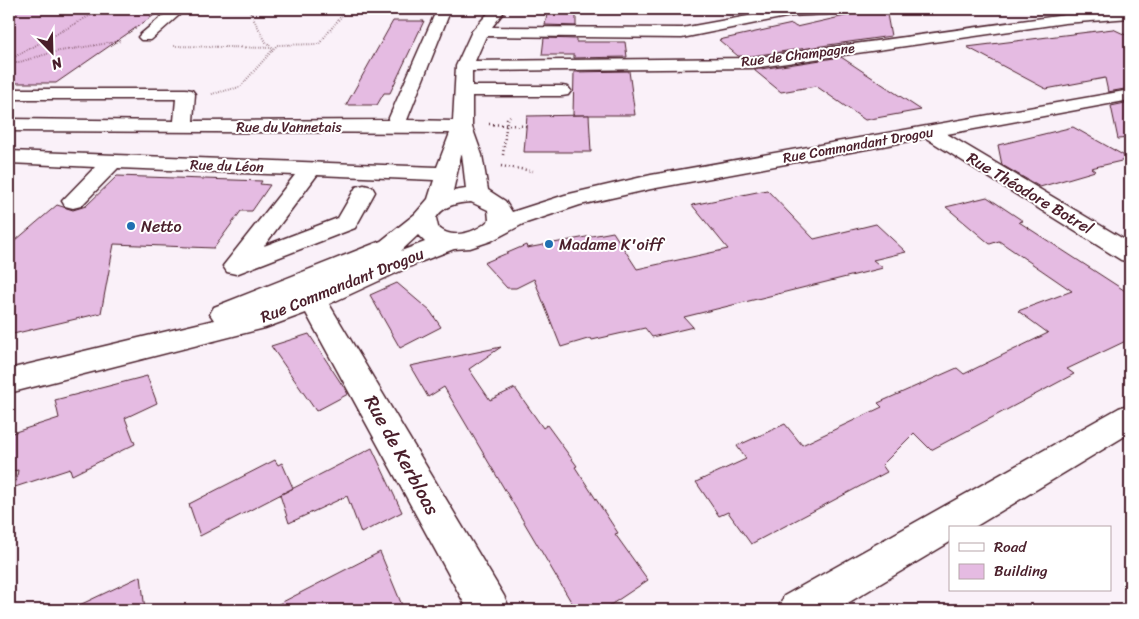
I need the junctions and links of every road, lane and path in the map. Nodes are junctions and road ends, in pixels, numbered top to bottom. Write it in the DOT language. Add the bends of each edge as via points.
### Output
graph roads {
  1 [pos="102,9"];
  2 [pos="179,9"];
  3 [pos="248,9"];
  4 [pos="346,9"];
  5 [pos="444,9"];
  6 [pos="499,9"];
  7 [pos="1034,9"];
  8 [pos="827,10"];
  9 [pos="1130,14"];
  10 [pos="1065,19"];
  11 [pos="480,31"];
  12 [pos="146,37"];
  13 [pos="169,45"];
  14 [pos="274,48"];
  15 [pos="9,60"];
  16 [pos="9,65"];
  17 [pos="464,66"];
  18 [pos="463,91"];
  19 [pos="562,91"];
  20 [pos="9,94"];
  21 [pos="1130,95"];
  22 [pos="186,101"];
  23 [pos="512,114"];
  24 [pos="484,123"];
  25 [pos="9,125"];
  26 [pos="395,126"];
  27 [pos="506,126"];
  28 [pos="526,126"];
  29 [pos="183,127"];
  30 [pos="462,127"];
  31 [pos="930,132"];
  32 [pos="9,158"];
  33 [pos="113,161"];
  34 [pos="311,169"];
  35 [pos="533,171"];
  36 [pos="446,174"];
  37 [pos="364,192"];
  38 [pos="73,201"];
  39 [pos="432,210"];
  40 [pos="492,210"];
  41 [pos="451,242"];
  42 [pos="1130,254"];
  43 [pos="313,300"];
  44 [pos="144,348"];
  45 [pos="9,381"];
  46 [pos="1130,417"];
  47 [pos="490,610"];
  48 [pos="798,610"];
  1 -- 15 [label="path"];
  2 -- 12 [label="street"];
  3 -- 14 [label="path" via="266,42"];
  4 -- 14 [label="path" via="319,44 277,45"];
  5 -- 26 [label="street"];
  6 -- 11 [label="street"];
  7 -- 10 [label="street"];
  8 -- 11 [label="street" via="791,12 682,33"];
  9 -- 10 [label="street, Rue de Champagne"];
  10 -- 17 [label="street, Rue de Champagne" via="752,63"];
  11 -- 17 [label="street"];
  12 -- 16 [label="path" via="54,52"];
  13 -- 14 [label="path"];
  14 -- 22 [label="path" via="240,87"];
  17 -- 18 [label="street"];
  18 -- 19 [label="street"];
  18 -- 30 [label="street"];
  20 -- 22 [label="street" via="186,94"];
  21 -- 31 [label="street, Rue Commandant Drogou"];
  22 -- 29 [label="street"];
  23 -- 27 [label="path"];
  24 -- 27 [label="path"];
  25 -- 29 [label="street, Rue du Vannetais"];
  26 -- 29 [label="street, Rue du Vannetais"];
  26 -- 30 [label="street, Rue du Vannetais"];
  27 -- 28 [label="path"];
  27 -- 35 [label="path" via="501,166"];
  30 -- 36 [label="street"];
  30 -- 40 [label="street" via="472,155 478,190"];
  31 -- 40 [label="street, Rue Commandant Drogou" via="669,178 586,197 511,220"];
  31 -- 42 [label="street, Rue Théodore Botrel"];
  32 -- 33 [label="street, Rue du Léon"];
  33 -- 34 [label="street, Rue du Léon"];
  33 -- 38 [label="street"];
  34 -- 36 [label="street, Rue du Léon"];
  34 -- 37 [label="street" via="236,266 347,223"];
  36 -- 39 [label="street"];
  39 -- 40 [label="street" via="460,196"];
  39 -- 41 [label="street" via="426,228 435,237"];
  39 -- 44 [label="street, Rue Commandant Drogou" via="390,247"];
  40 -- 41 [label="street, Rue Commandant Drogou" via="478,239"];
  41 -- 43 [label="street, Rue Commandant Drogou" via="411,256"];
  43 -- 44 [label="street, Rue Commandant Drogou" via="265,318"];
  43 -- 47 [label="street, Rue de Kerbloas"];
  44 -- 45 [label="street, Rue Commandant Drogou"];
  46 -- 48 [label="street"];
}
